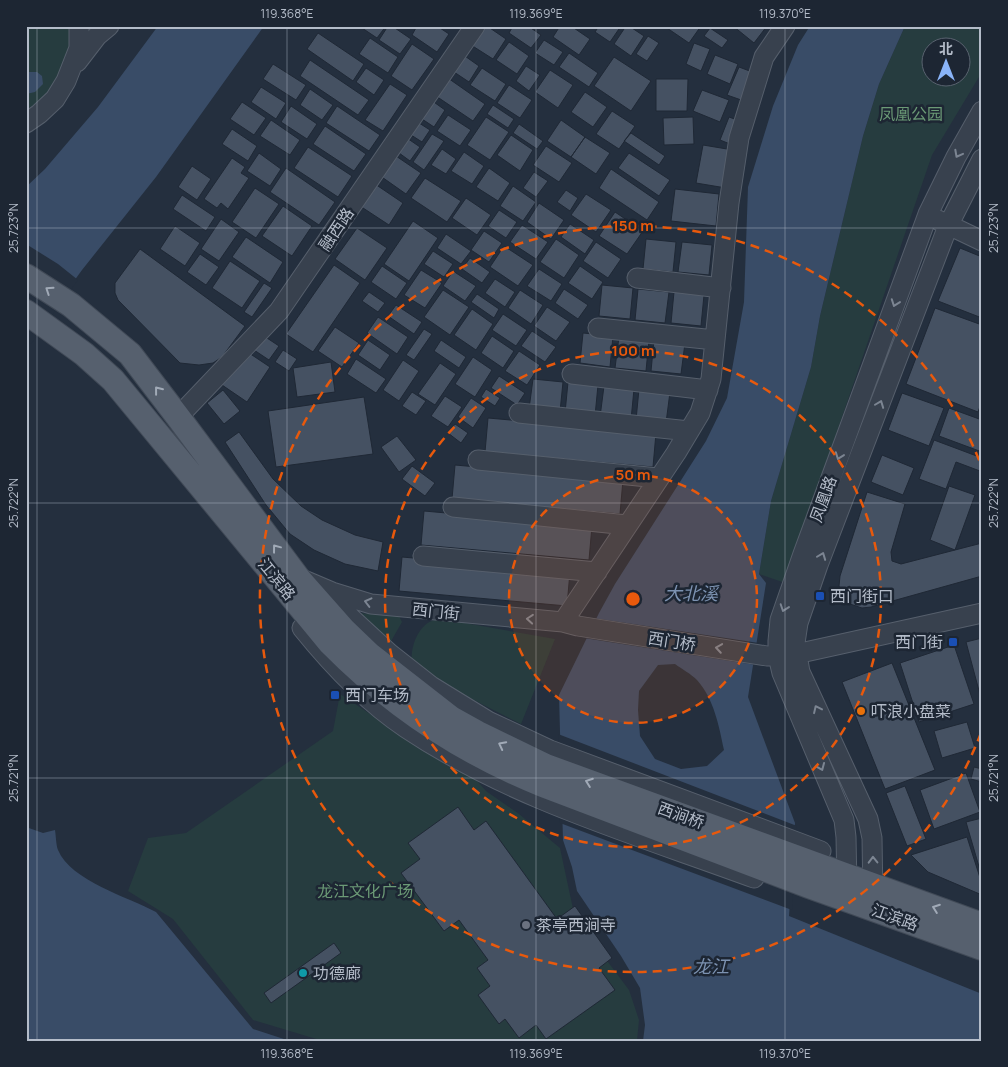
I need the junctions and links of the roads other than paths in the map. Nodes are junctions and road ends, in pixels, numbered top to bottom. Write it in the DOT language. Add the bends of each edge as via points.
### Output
graph roads {
  1 [pos="79,26"];
  2 [pos="109,26"];
  3 [pos="475,26"];
  4 [pos="785,26"];
  5 [pos="71,69"];
  6 [pos="982,111"];
  7 [pos="26,122"];
  8 [pos="982,159"];
  9 [pos="928,214"];
  10 [pos="948,226"];
  11 [pos="982,241"];
  12 [pos="26,276"];
  13 [pos="637,278"];
  14 [pos="721,288"];
  15 [pos="26,312"];
  16 [pos="598,328"];
  17 [pos="715,340"];
  18 [pos="572,374"];
  19 [pos="708,390"];
  20 [pos="519,413"];
  21 [pos="178,417"];
  22 [pos="689,431"];
  23 [pos="478,460"];
  24 [pos="658,478"];
  25 [pos="453,507"];
  26 [pos="627,525"];
  27 [pos="423,556"];
  28 [pos="597,572"];
  29 [pos="298,578"];
  30 [pos="327,590"];
  31 [pos="982,612"];
  32 [pos="570,624"];
  33 [pos="780,656"];
  34 [pos="544,775"];
  35 [pos="812,874"];
  36 [pos="846,876"];
  37 [pos="873,886"];
  38 [pos="847,899"];
  39 [pos="874,909"];
  40 [pos="982,925"];
  41 [pos="982,948"];
  42 [pos="982,956"];
  1 -- 5 [label="street" via="79,48"];
  2 -- 5 [label="street"];
  3 -- 21 [label="street, 融西路" via="279,312"];
  4 -- 14 [label="street" via="764,57 738,138"];
  5 -- 7 [label="street" via="55,99"];
  6 -- 9 [label="street, 凤凰路, one-way"];
  8 -- 10 [label="street, 凤凰路"];
  9 -- 10 [label="street"];
  9 -- 33 [label="street, 凤凰路, one-way" via="780,620"];
  10 -- 11 [label="street"];
  33 -- 10 [label="street, 凤凰路, one-way" via="795,643 798,623 818,565"];
  21 -- 12 [label="main road, 江滨路, one-way" via="130,354 71,305"];
  13 -- 14 [label="street"];
  14 -- 17 [label="street"];
  15 -- 34 [label="main road, 江滨路" via="84,354 113,380 330,643 356,670 441,734 512,773"];
  16 -- 17 [label="street"];
  17 -- 19 [label="street"];
  18 -- 19 [label="street"];
  19 -- 22 [label="street"];
  20 -- 22 [label="street"];
  29 -- 21 [label="main road, 江滨路, one-way"];
  22 -- 24 [label="street"];
  23 -- 24 [label="street"];
  24 -- 26 [label="street"];
  25 -- 26 [label="street"];
  26 -- 28 [label="street"];
  27 -- 28 [label="street"];
  28 -- 32 [label="street"];
  29 -- 30 [label="street, 西门街"];
  34 -- 29 [label="main road, 江滨路, one-way" via="427,701 369,654"];
  32 -- 30 [label="street, 西门街, one-way" via="371,604"];
  30 -- 34 [label="street" via="351,618 389,653 431,686 488,721"];
  31 -- 33 [label="street"];
  33 -- 32 [label="street, 西门桥, one-way"];
  33 -- 36 [label="street, 凤凰路, one-way" via="782,673 844,820"];
  37 -- 33 [label="street, 凤凰路, one-way" via="872,838 868,820 800,672"];
  34 -- 35 [label="main road, 西涧桥"];
  34 -- 35 [label="street"];
  35 -- 36 [label="main road, 江滨路"];
  35 -- 38 [label="main road, 江滨路"];
  35 -- 42 [label="street"];
  36 -- 37 [label="main road, 江滨路"];
  36 -- 38 [label="street, 凤凰路"];
  37 -- 39 [label="street, 凤凰路"];
  40 -- 37 [label="main road, 江滨路, one-way"];
  38 -- 39 [label="main road, 江滨路"];
  39 -- 41 [label="main road, 江滨路"];
}
